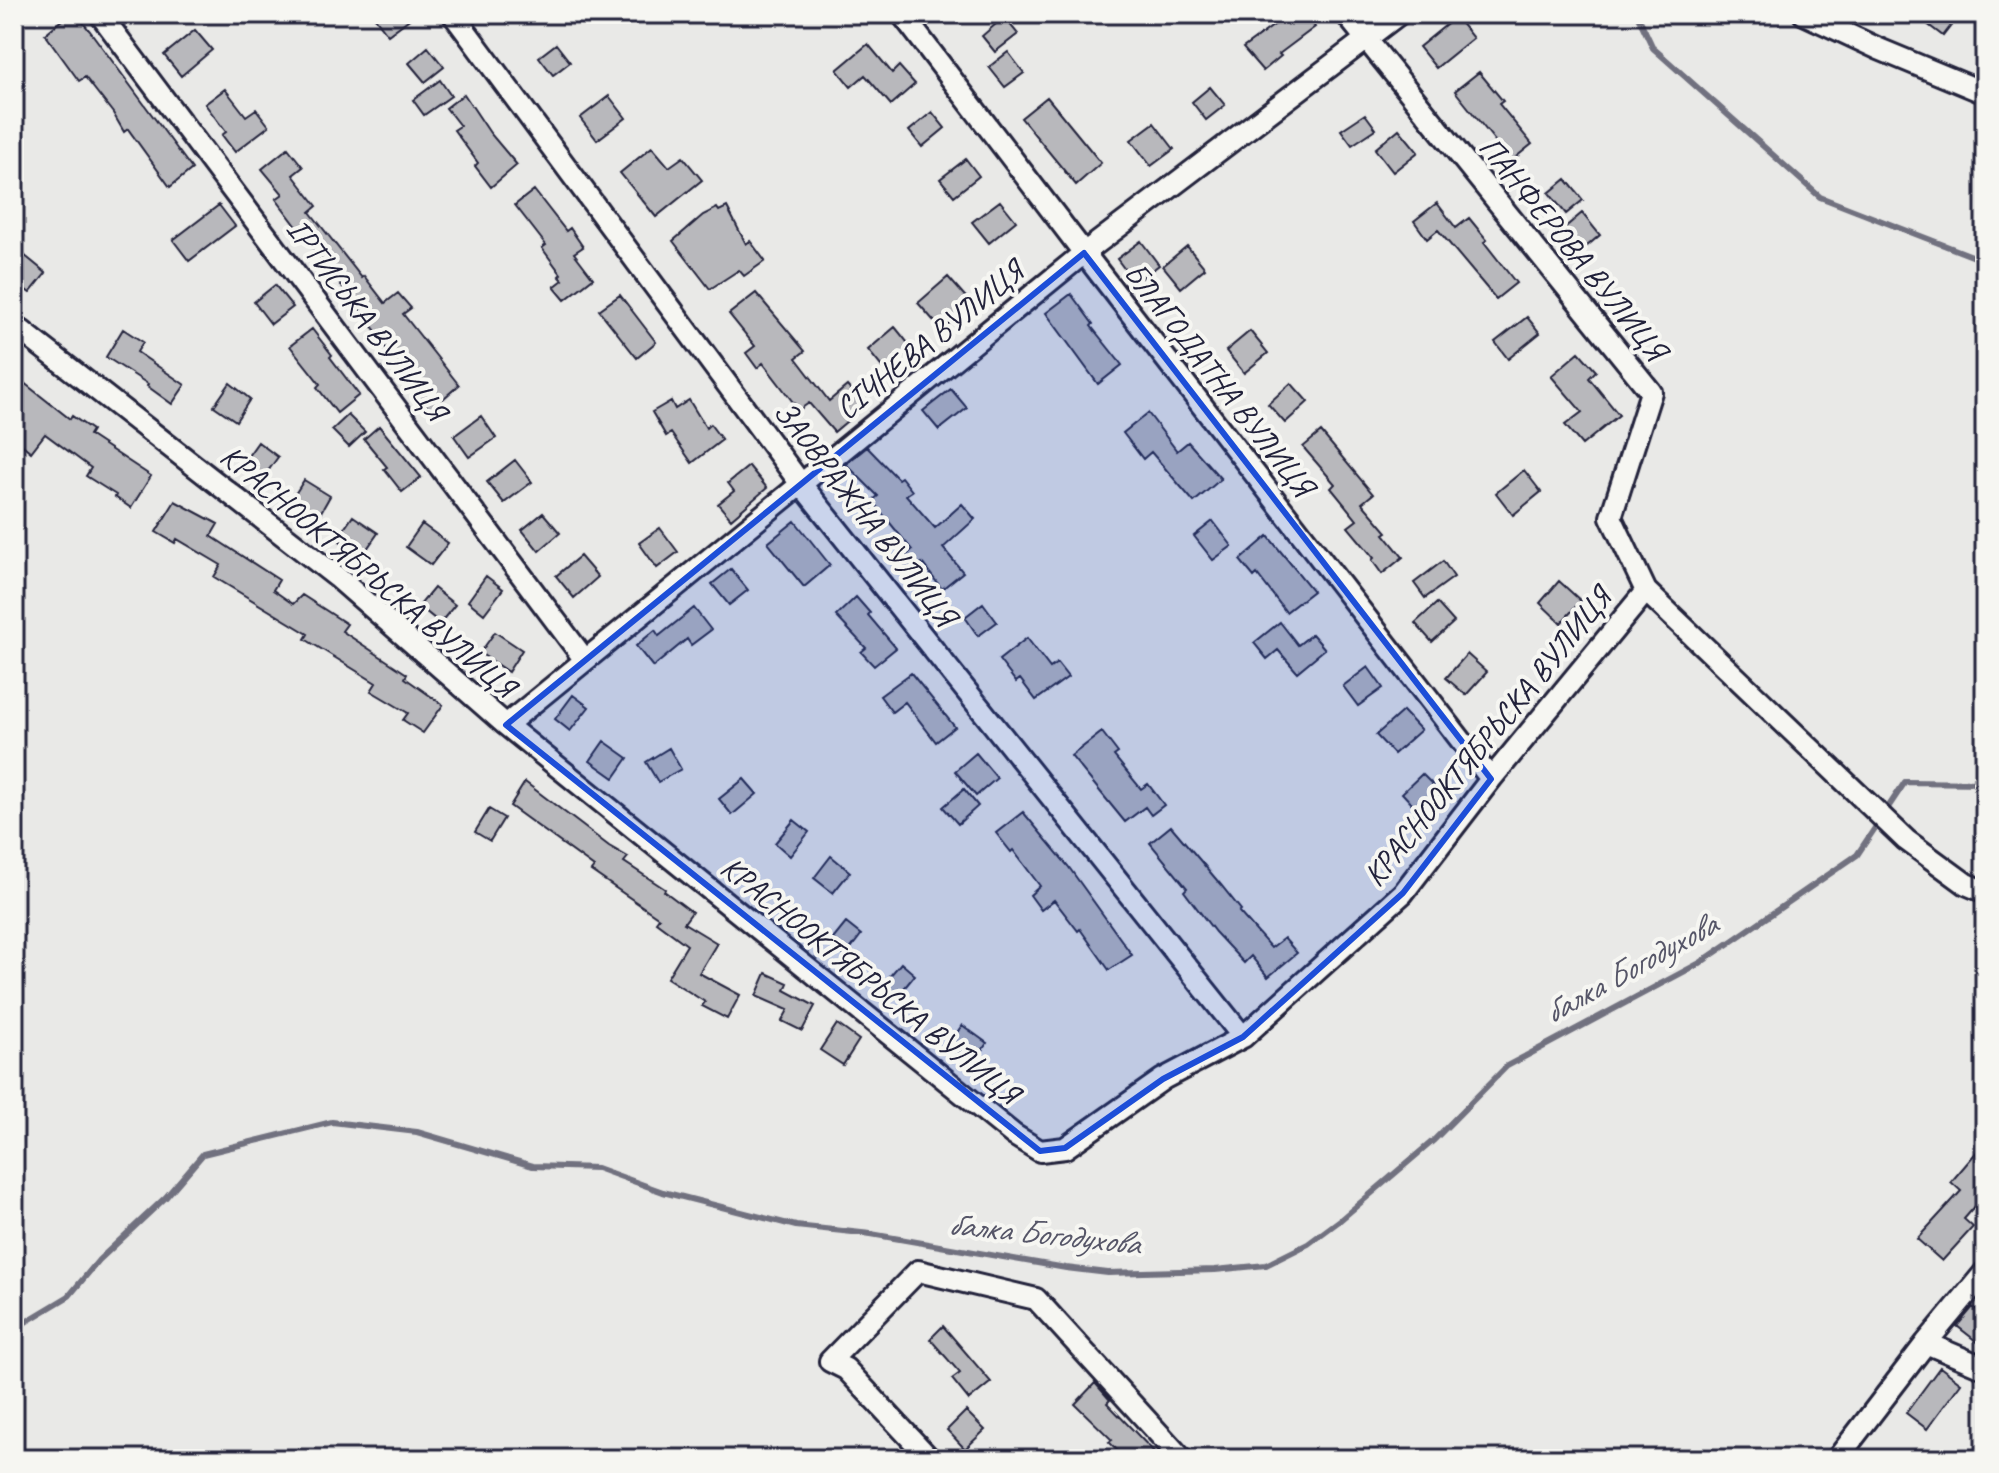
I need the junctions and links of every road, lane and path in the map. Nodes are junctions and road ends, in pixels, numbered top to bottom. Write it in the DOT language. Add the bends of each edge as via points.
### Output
graph roads {
  1 [pos="100,14"];
  2 [pos="453,14"];
  3 [pos="902,14"];
  4 [pos="1346,14"];
  5 [pos="1399,14"];
  6 [pos="1804,14"];
  7 [pos="1366,39"];
  8 [pos="1985,93"];
  9 [pos="1084,253"];
  10 [pos="14,325"];
  11 [pos="801,484"];
  12 [pos="1646,591"];
  13 [pos="585,660"];
  14 [pos="506,725"];
  15 [pos="1491,779"];
  16 [pos="1985,892"];
  17 [pos="1243,1037"];
  18 [pos="1985,1272"];
  19 [pos="1926,1343"];
  20 [pos="1985,1368"];
  21 [pos="930,1459"];
  22 [pos="1182,1459"];
  23 [pos="1837,1459"];
  1 -- 13 [label="street, ІРТИСЬКА ВУЛИЦЯ"];
  2 -- 11 [label="street, ЗАОВРАЖНА ВУЛИЦЯ"];
  3 -- 9 [label="street, БЛАГОДАТНА ВУЛИЦЯ"];
  4 -- 7 [label="street, ПАНФЕРОВА ВУЛИЦЯ"];
  5 -- 7 [label="street, СІЧНЕВА ВУЛИЦЯ"];
  6 -- 8 [label="street"];
  7 -- 9 [label="street, СІЧНЕВА ВУЛИЦЯ"];
  7 -- 12 [label="street, ПАНФЕРОВА ВУЛИЦЯ" via="1651,392 1611,517"];
  9 -- 11 [label="street, СІЧНЕВА ВУЛИЦЯ"];
  9 -- 15 [label="street, БЛАГОДАТНА ВУЛИЦЯ"];
  10 -- 14 [label="street, КРАСНООКТЯБРЬСКА ВУЛИЦЯ" via="337,577"];
  11 -- 13 [label="street, СІЧНЕВА ВУЛИЦЯ"];
  11 -- 17 [label="street, ЗАОВРАЖНА ВУЛИЦЯ"];
  12 -- 15 [label="street, КРАСНООКТЯБРЬСКА ВУЛИЦЯ"];
  12 -- 16 [label="street" via="1906,840"];
  13 -- 14 [label="street, СІЧНЕВА ВУЛИЦЯ"];
  14 -- 17 [label="street, КРАСНООКТЯБРЬСКА ВУЛИЦЯ" via="1040,1151 1065,1148 1163,1079"];
  15 -- 17 [label="street, КРАСНООКТЯБРЬСКА ВУЛИЦЯ" via="1403,893"];
  18 -- 19 [label="street"];
  19 -- 20 [label="street"];
  19 -- 23 [label="street"];
  21 -- 22 [label="street" via="846,1369 830,1361 918,1271 1036,1299"];
}
